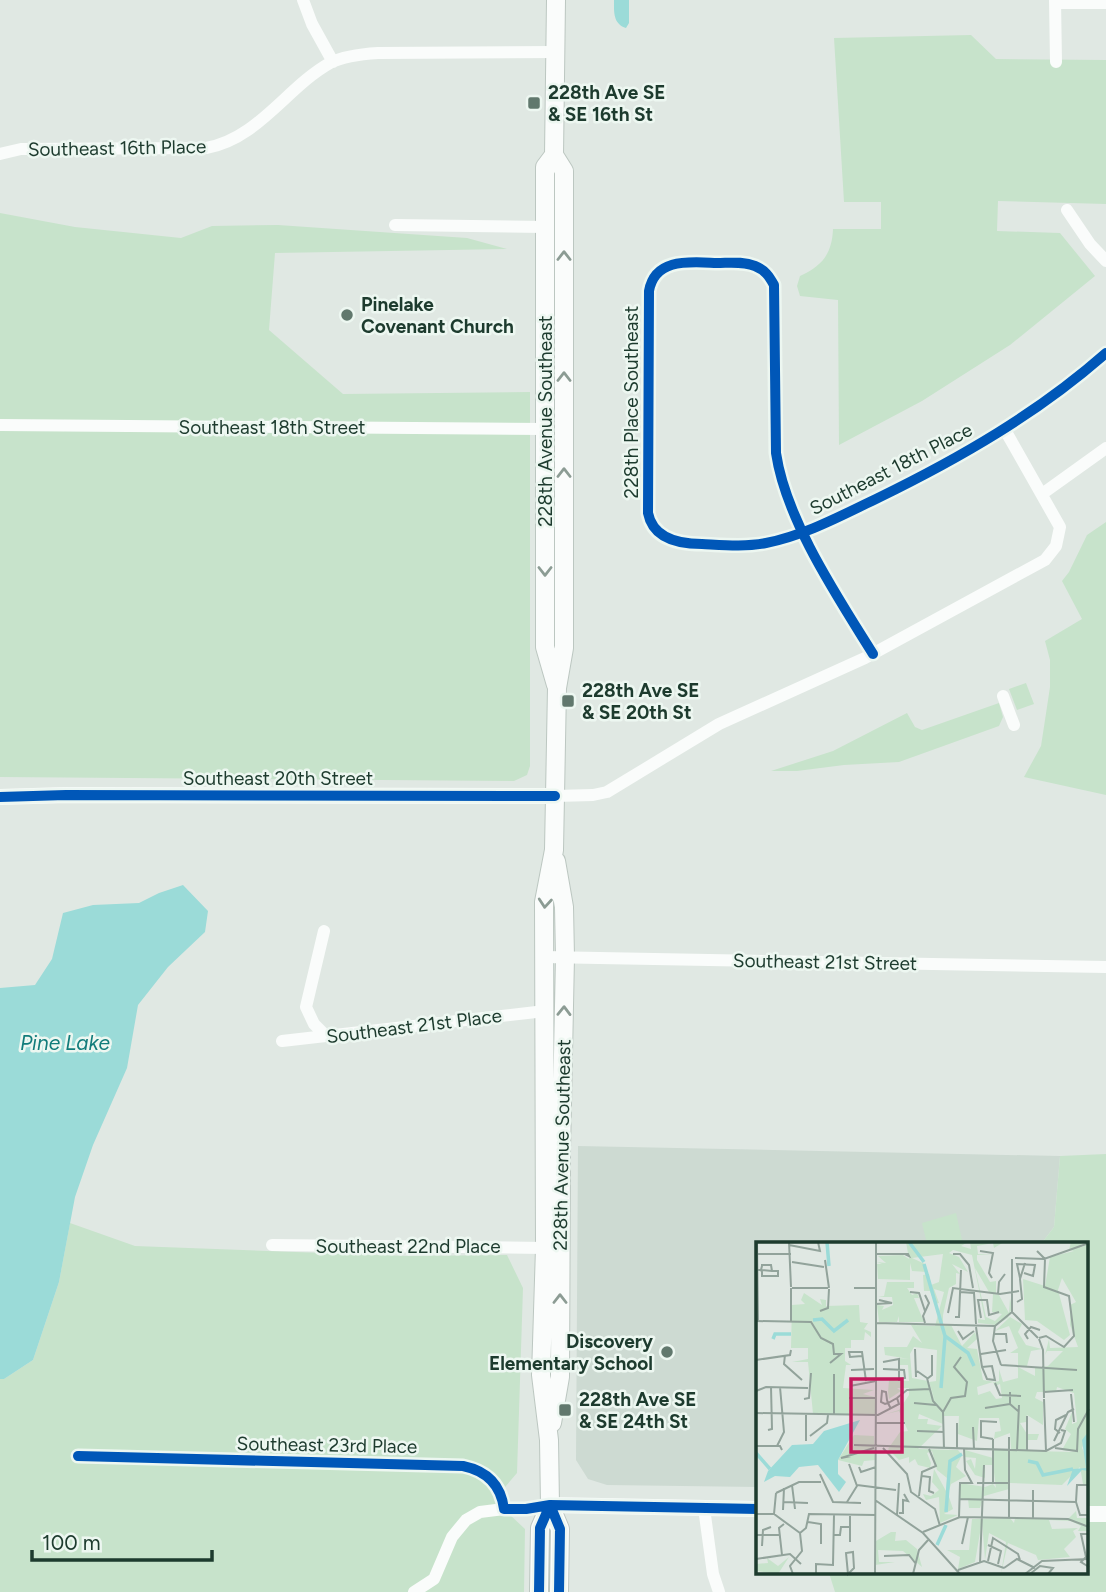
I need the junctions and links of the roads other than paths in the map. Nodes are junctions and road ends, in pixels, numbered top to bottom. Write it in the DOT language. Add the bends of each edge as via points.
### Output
graph roads {
  1 [pos="303,0"];
  2 [pos="556,0"];
  3 [pos="1055,1"];
  4 [pos="1106,3"];
  5 [pos="557,52"];
  6 [pos="333,62"];
  7 [pos="1056,62"];
  8 [pos="0,154"];
  9 [pos="554,155"];
  10 [pos="1067,210"];
  11 [pos="395,225"];
  12 [pos="545,227"];
  13 [pos="1106,261"];
  14 [pos="1106,353"];
  15 [pos="0,425"];
  16 [pos="545,429"];
  17 [pos="1005,430"];
  18 [pos="1106,448"];
  19 [pos="1042,494"];
  20 [pos="803,533"];
  21 [pos="666,537"];
  22 [pos="873,654"];
  23 [pos="557,688"];
  24 [pos="1003,696"];
  25 [pos="1014,724"];
  26 [pos="555,796"];
  27 [pos="0,797"];
  28 [pos="554,850"];
  29 [pos="324,931"];
  30 [pos="544,957"];
  31 [pos="565,957"];
  32 [pos="1106,967"];
  33 [pos="545,1011"];
  34 [pos="326,1036"];
  35 [pos="282,1041"];
  36 [pos="545,1080"];
  37 [pos="561,1153"];
  38 [pos="272,1245"];
  39 [pos="545,1248"];
  40 [pos="549,1440"];
  41 [pos="78,1457"];
  42 [pos="550,1505"];
  43 [pos="704,1508"];
  44 [pos="504,1509"];
  45 [pos="756,1509"];
  46 [pos="1088,1514"];
  47 [pos="1106,1514"];
  48 [pos="414,1592"];
  49 [pos="538,1592"];
  50 [pos="559,1592"];
  51 [pos="719,1592"];
  1 -- 6 [label="street"];
  2 -- 5 [label="main road, 228th Avenue Southeast"];
  3 -- 4 [label="street"];
  3 -- 7 [label="street"];
  5 -- 6 [label="street" via="378,53"];
  5 -- 9 [label="main road, 228th Avenue Southeast"];
  6 -- 8 [label="street, Southeast 16th Place" via="294,89 255,125 218,146 21,149"];
  9 -- 12 [label="main road, 228th Avenue Southeast" via="545,167"];
  23 -- 9 [label="main road, 228th Avenue Southeast, one-way" via="564,648 564,171"];
  10 -- 13 [label="street"];
  11 -- 12 [label="street"];
  12 -- 16 [label="main road, 228th Avenue Southeast"];
  14 -- 17 [label="street, Southeast 18th Place"];
  15 -- 16 [label="street, Southeast 18th Street"];
  16 -- 23 [label="main road, 228th Avenue Southeast, one-way" via="545,647"];
  17 -- 19 [label="street"];
  17 -- 20 [label="street, Southeast 18th Place" via="919,478"];
  18 -- 19 [label="street"];
  19 -- 22 [label="street, Southeast 20th Street" via="1059,527 1056,546 1045,560"];
  20 -- 21 [label="street, Southeast 18th Place" via="736,545 688,544"];
  20 -- 21 [label="street, 228th Place Southeast" via="779,477 776,453 774,285 768,275 746,264 681,262 656,275 649,291 650,521"];
  20 -- 22 [label="street"];
  22 -- 26 [label="street, Southeast 20th Street" via="719,724 607,792"];
  23 -- 26 [label="main road, 228th Avenue Southeast"];
  24 -- 25 [label="street"];
  26 -- 27 [label="street, Southeast 20th Street"];
  26 -- 28 [label="main road, 228th Avenue Southeast"];
  28 -- 30 [label="main road, 228th Avenue Southeast, one-way" via="544,902"];
  28 -- 31 [label="main road, 228th Avenue Southeast" via="564,907"];
  29 -- 34 [label="street" via="306,1007"];
  30 -- 31 [label="street, Southeast 21st Street"];
  30 -- 33 [label="main road, 228th Avenue Southeast"];
  31 -- 32 [label="street, Southeast 21st Street"];
  37 -- 31 [label="main road, 228th Avenue Southeast, one-way"];
  33 -- 34 [label="street, Southeast 21st Place"];
  33 -- 36 [label="main road, 228th Avenue Southeast"];
  34 -- 35 [label="street, Southeast 21st Place"];
  36 -- 37 [label="main road"];
  36 -- 39 [label="main road, 228th Avenue Southeast"];
  40 -- 37 [label="main road, 228th Avenue Southeast, one-way" via="560,1377"];
  38 -- 39 [label="street, Southeast 22nd Place"];
  39 -- 40 [label="main road, 228th Avenue Southeast" via="541,1375"];
  40 -- 42 [label="main road, 228th Avenue Southeast"];
  41 -- 44 [label="street, Southeast 23rd Place" via="463,1465 491,1479"];
  42 -- 43 [label="street"];
  42 -- 44 [label="street"];
  42 -- 49 [label="main road, 228th Avenue Southeast" via="540,1528"];
  42 -- 50 [label="main road, 228th Avenue Southeast" via="560,1529"];
  43 -- 45 [label="street"];
  43 -- 51 [label="street"];
  44 -- 48 [label="street" via="480,1512 466,1520 452,1537 435,1579"];
  46 -- 47 [label="street"];
}
